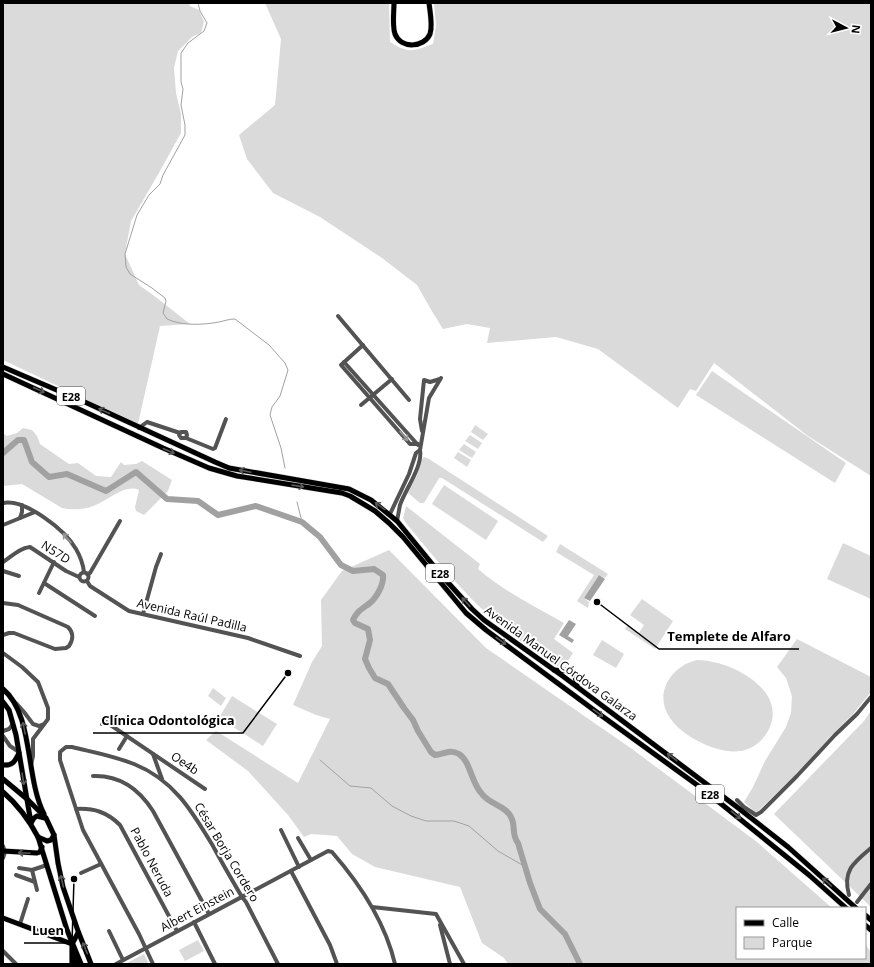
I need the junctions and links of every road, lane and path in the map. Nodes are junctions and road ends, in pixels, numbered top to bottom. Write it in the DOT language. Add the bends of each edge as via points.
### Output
graph roads {
  1 [pos="394,3"];
  2 [pos="429,3"];
  3 [pos="338,316"];
  4 [pos="363,345"];
  5 [pos="3,367"];
  6 [pos="3,374"];
  7 [pos="392,379"];
  8 [pos="371,395"];
  9 [pos="409,400"];
  10 [pos="361,405"];
  11 [pos="226,419"];
  12 [pos="139,428"];
  13 [pos="423,433"];
  14 [pos="134,435"];
  15 [pos="419,447"];
  16 [pos="313,485"];
  17 [pos="3,503"];
  18 [pos="22,505"];
  19 [pos="35,512"];
  20 [pos="390,514"];
  21 [pos="20,518"];
  22 [pos="120,521"];
  23 [pos="397,521"];
  24 [pos="3,525"];
  25 [pos="162,554"];
  26 [pos="3,562"];
  27 [pos="54,562"];
  28 [pos="3,571"];
  29 [pos="86,573"];
  30 [pos="19,576"];
  31 [pos="79,577"];
  32 [pos="87,580"];
  33 [pos="44,584"];
  34 [pos="39,593"];
  35 [pos="3,603"];
  36 [pos="143,614"];
  37 [pos="95,616"];
  38 [pos="3,635"];
  39 [pos="3,653"];
  40 [pos="300,656"];
  41 [pos="569,669"];
  42 [pos="554,670"];
  43 [pos="575,676"];
  44 [pos="578,687"];
  45 [pos="3,689"];
  46 [pos="871,697"];
  47 [pos="3,702"];
  48 [pos="16,703"];
  49 [pos="13,724"];
  50 [pos="45,724"];
  51 [pos="102,724"];
  52 [pos="3,731"];
  53 [pos="3,736"];
  54 [pos="127,736"];
  55 [pos="119,749"];
  56 [pos="19,752"];
  57 [pos="153,754"];
  58 [pos="3,765"];
  59 [pos="30,766"];
  60 [pos="93,776"];
  61 [pos="3,779"];
  62 [pos="162,779"];
  63 [pos="205,789"];
  64 [pos="3,792"];
  65 [pos="27,799"];
  66 [pos="737,800"];
  67 [pos="76,809"];
  68 [pos="46,818"];
  69 [pos="31,824"];
  70 [pos="281,830"];
  71 [pos="54,835"];
  72 [pos="38,837"];
  73 [pos="298,838"];
  74 [pos="3,846"];
  75 [pos="42,848"];
  76 [pos="871,848"];
  77 [pos="4,851"];
  78 [pos="3,858"];
  79 [pos="311,860"];
  80 [pos="101,864"];
  81 [pos="47,865"];
  82 [pos="299,867"];
  83 [pos="19,868"];
  84 [pos="32,870"];
  85 [pos="291,871"];
  86 [pos="81,874"];
  87 [pos="16,875"];
  88 [pos="35,882"];
  89 [pos="871,884"];
  90 [pos="37,890"];
  91 [pos="849,894"];
  92 [pos="242,897"];
  93 [pos="28,899"];
  94 [pos="857,902"];
  95 [pos="372,907"];
  96 [pos="845,907"];
  97 [pos="855,907"];
  98 [pos="209,914"];
  99 [pos="3,918"];
  100 [pos="439,919"];
  101 [pos="194,922"];
  102 [pos="20,924"];
  103 [pos="109,931"];
  104 [pos="177,931"];
  105 [pos="78,933"];
  106 [pos="72,944"];
  107 [pos="144,948"];
  108 [pos="3,951"];
  109 [pos="459,954"];
  110 [pos="449,958"];
  111 [pos="123,960"];
  112 [pos="16,964"];
  113 [pos="72,964"];
  114 [pos="76,964"];
  115 [pos="81,964"];
  116 [pos="91,964"];
  117 [pos="116,964"];
  118 [pos="153,964"];
  119 [pos="215,964"];
  120 [pos="278,964"];
  121 [pos="337,964"];
  122 [pos="395,964"];
  123 [pos="450,964"];
  124 [pos="464,964"];
  1 -- 2 [label="main road" via="395,34 400,41 412,45 422,43 429,36"];
  3 -- 4 [label="street"];
  4 -- 7 [label="street"];
  4 -- 8 [label="street" via="344,362"];
  12 -- 5 [label="main road, Avenida Manuel Córdova Galarza / E28, one-way"];
  6 -- 14 [label="main road, Avenida Manuel Córdova Galarza / E28, one-way"];
  7 -- 8 [label="street"];
  7 -- 9 [label="street"];
  8 -- 10 [label="street"];
  8 -- 15 [label="street" via="410,444"];
  11 -- 12 [label="street" via="213,449 186,438 186,432 180,433 147,422"];
  12 -- 14 [label="main road"];
  16 -- 12 [label="main road, Avenida Manuel Córdova Galarza / E28, one-way" via="284,477 229,468"];
  13 -- 13 [label="street" via="429,398 441,378 430,382 424,380 420,419"];
  13 -- 15 [label="street"];
  14 -- 16 [label="main road, Avenida Manuel Córdova Galarza / E28, one-way" via="210,468 237,476 283,484"];
  15 -- 20 [label="street"];
  15 -- 23 [label="street" via="421,455 400,504"];
  20 -- 16 [label="main road, Avenida Manuel Córdova Galarza / E28, one-way" via="371,500 349,489"];
  16 -- 96 [label="main road, Avenida Manuel Córdova Galarza / E28, one-way" via="350,496 375,511 403,536 466,613 486,630 714,797"];
  17 -- 18 [label="street"];
  18 -- 19 [label="street"];
  18 -- 21 [label="street"];
  19 -- 21 [label="street"];
  29 -- 19 [label="street, one-way" via="70,541 54,525"];
  20 -- 23 [label="main road, Avenida Manuel Córdova Galarza / E28"];
  21 -- 24 [label="street"];
  22 -- 29 [label="street" via="90,573"];
  42 -- 23 [label="main road, Avenida Manuel Córdova Galarza / E28, one-way" via="498,631 472,609"];
  25 -- 36 [label="street"];
  26 -- 27 [label="street, N57D" via="20,550 30,547"];
  27 -- 31 [label="street, N57D"];
  27 -- 33 [label="street"];
  28 -- 30 [label="street"];
  29 -- 31 [label="street"];
  29 -- 32 [label="street"];
  31 -- 32 [label="street" via="82,581"];
  32 -- 36 [label="street, Avenida Raúl Padilla" via="90,586 129,611"];
  33 -- 34 [label="street"];
  33 -- 37 [label="street"];
  35 -- 38 [label="street" via="18,605 68,626 72,640 69,646 60,650 14,633"];
  36 -- 40 [label="street, Avenida Raúl Padilla" via="241,636"];
  39 -- 50 [label="street" via="38,682 48,708 48,719"];
  41 -- 42 [label="main road"];
  42 -- 44 [label="main road, Avenida Manuel Córdova Galarza / E28"];
  43 -- 44 [label="main road"];
  97 -- 44 [label="main road, Avenida Manuel Córdova Galarza / E28, one-way" via="788,847"];
  45 -- 48 [label="main road"];
  46 -- 66 [label="street" via="762,812 756,815"];
  47 -- 49 [label="main road" via="9,710"];
  48 -- 50 [label="street" via="33,724"];
  59 -- 48 [label="main road, one-way" via="24,724"];
  49 -- 52 [label="street" via="9,730"];
  49 -- 56 [label="main road"];
  50 -- 59 [label="street" via="33,739"];
  51 -- 54 [label="street, Oe4b" via="106,722"];
  53 -- 56 [label="street" via="10,746"];
  54 -- 55 [label="street"];
  54 -- 57 [label="street, Oe4b"];
  56 -- 58 [label="main road" via="13,763"];
  56 -- 65 [label="main road, one-way"];
  57 -- 62 [label="street"];
  57 -- 63 [label="street, Oe4b"];
  59 -- 68 [label="main road" via="37,798"];
  60 -- 98 [label="street" via="120,780 143,797 153,810"];
  61 -- 65 [label="main road"];
  62 -- 67 [label="street, César Borja Cordero" via="135,764 68,746 60,752 60,760"];
  62 -- 92 [label="street, César Borja Cordero" via="194,814"];
  64 -- 69 [label="main road"];
  65 -- 68 [label="main road"];
  65 -- 69 [label="main road"];
  67 -- 80 [label="street" via="83,830"];
  67 -- 104 [label="street, Pablo Neruda" via="98,810 120,825"];
  68 -- 69 [label="main road" via="37,816"];
  68 -- 71 [label="main road"];
  69 -- 72 [label="main road"];
  70 -- 82 [label="street"];
  71 -- 72 [label="main road" via="47,841"];
  105 -- 71 [label="main road, one-way" via="63,887"];
  72 -- 75 [label="main road"];
  73 -- 79 [label="street"];
  74 -- 77 [label="street"];
  75 -- 77 [label="main road, one-way" via="37,854"];
  75 -- 81 [label="main road"];
  76 -- 91 [label="street" via="851,867 847,886"];
  77 -- 78 [label="street"];
  79 -- 82 [label="street, Albert Einstein"];
  79 -- 95 [label="street, Albert Einstein" via="330,851 351,875"];
  80 -- 86 [label="street"];
  80 -- 107 [label="street"];
  81 -- 84 [label="street"];
  81 -- 106 [label="main road"];
  82 -- 85 [label="street, Albert Einstein"];
  83 -- 84 [label="street"];
  84 -- 88 [label="street"];
  85 -- 92 [label="street, Albert Einstein"];
  85 -- 121 [label="street" via="330,945"];
  87 -- 88 [label="street"];
  88 -- 90 [label="street"];
  89 -- 94 [label="street"];
  92 -- 98 [label="street, Albert Einstein"];
  92 -- 120 [label="street, César Borja Cordero"];
  93 -- 102 [label="street"];
  95 -- 100 [label="street" via="436,914"];
  95 -- 122 [label="street"];
  98 -- 101 [label="street, Albert Einstein"];
  99 -- 102 [label="main road"];
  100 -- 109 [label="street"];
  100 -- 110 [label="street"];
  101 -- 104 [label="street, Albert Einstein"];
  101 -- 119 [label="street"];
  102 -- 106 [label="main road"];
  103 -- 111 [label="street"];
  104 -- 107 [label="street, Albert Einstein"];
  105 -- 106 [label="main road"];
  116 -- 105 [label="main road, one-way"];
  106 -- 113 [label="main road"];
  106 -- 114 [label="main road"];
  106 -- 115 [label="main road"];
  107 -- 111 [label="street, Albert Einstein"];
  107 -- 118 [label="street"];
  108 -- 112 [label="street"];
  109 -- 110 [label="street" via="454,952"];
  109 -- 124 [label="street"];
  110 -- 123 [label="street"];
  111 -- 117 [label="street, Albert Einstein"];
}
